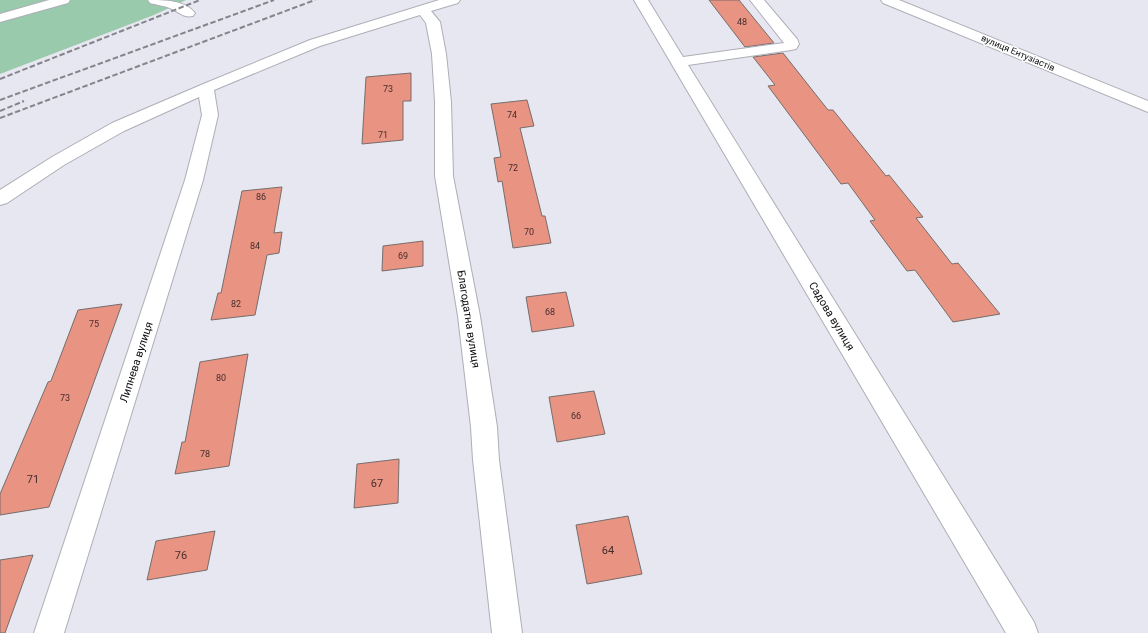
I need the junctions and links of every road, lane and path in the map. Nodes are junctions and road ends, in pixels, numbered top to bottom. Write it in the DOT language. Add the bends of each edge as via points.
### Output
graph roads {
  1 [pos="63,0"];
  2 [pos="155,0"];
  3 [pos="453,0"];
  4 [pos="641,0"];
  5 [pos="757,0"];
  6 [pos="888,0"];
  7 [pos="422,9"];
  8 [pos="188,12"];
  9 [pos="0,18"];
  10 [pos="679,62"];
  11 [pos="206,88"];
  12 [pos="1148,107"];
  13 [pos="0,199"];
  14 [pos="50,633"];
  15 [pos="507,633"];
  16 [pos="1023,633"];
  1 -- 9 [label="street"];
  2 -- 8 [label="street"];
  3 -- 7 [label="street"];
  4 -- 10 [label="street, Садова вулиця"];
  5 -- 10 [label="street" via="790,39 791,46"];
  6 -- 12 [label="street, вулиця Ентузіастів"];
  7 -- 11 [label="street" via="315,43"];
  7 -- 15 [label="street, Благодатна вулиця" via="433,22 439,54 443,102 444,176 469,316"];
  10 -- 16 [label="street, Садова вулиця"];
  11 -- 13 [label="street" via="118,127 58,161"];
  11 -- 14 [label="street, Липнева вулиця" via="210,115 194,180"];
}
